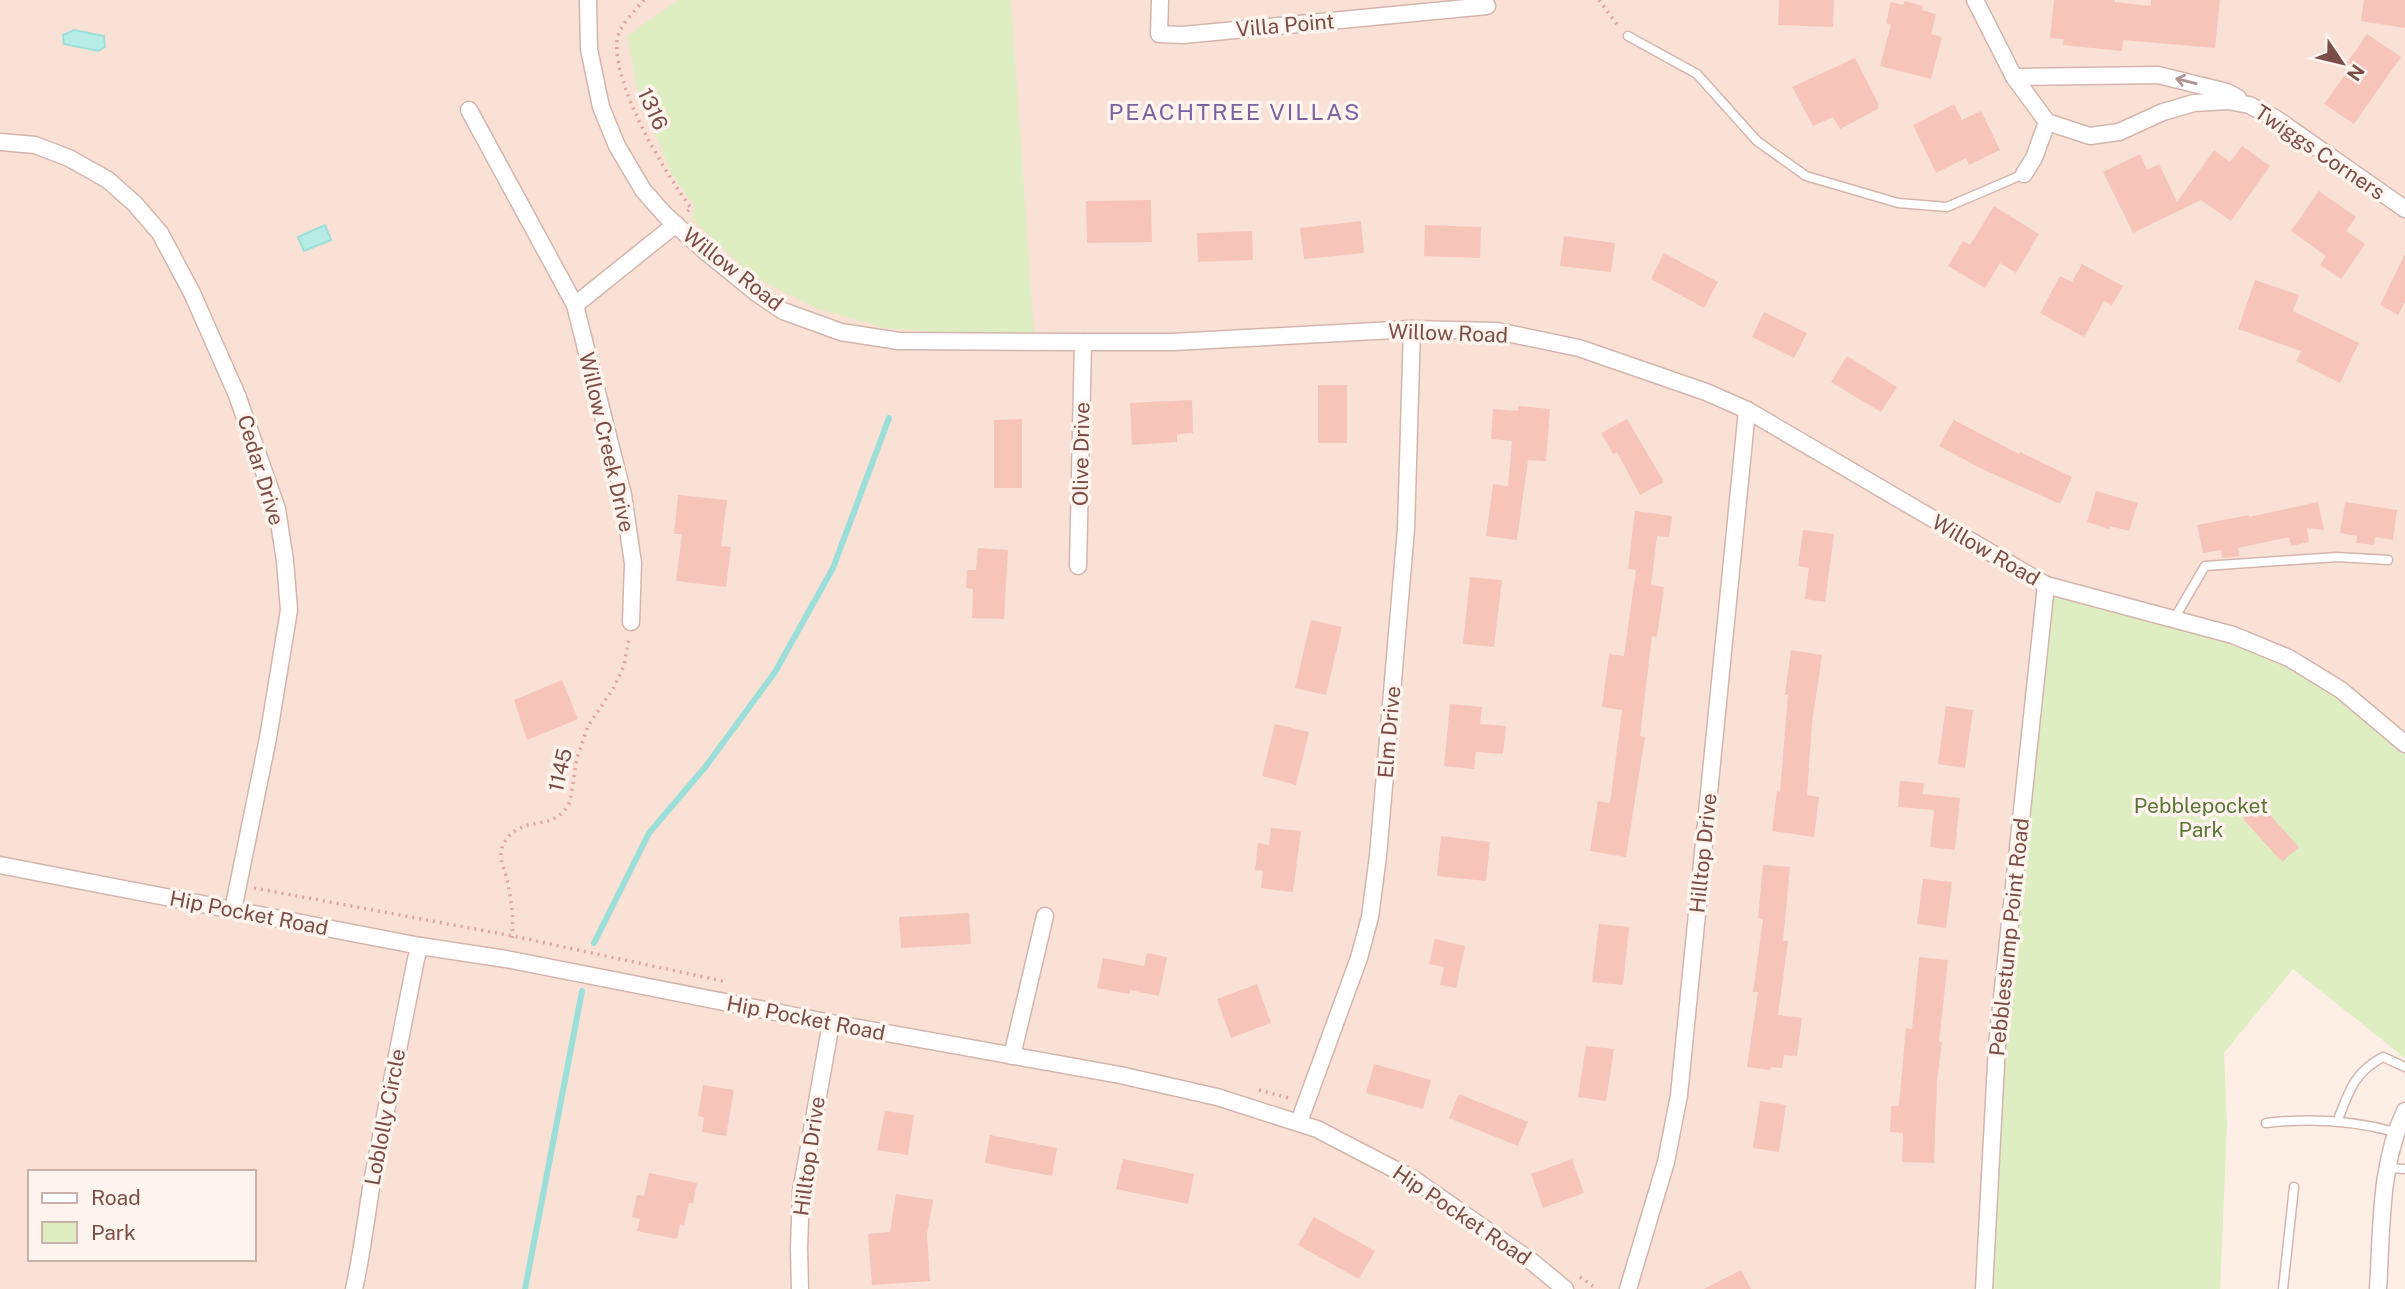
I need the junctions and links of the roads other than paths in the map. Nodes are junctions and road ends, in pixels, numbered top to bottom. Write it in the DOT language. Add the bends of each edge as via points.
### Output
graph roads {
  1 [pos="588,0"];
  2 [pos="1160,0"];
  3 [pos="1975,0"];
  4 [pos="1487,6"];
  5 [pos="1628,36"];
  6 [pos="2014,77"];
  7 [pos="2249,105"];
  8 [pos="469,110"];
  9 [pos="2047,122"];
  10 [pos="0,142"];
  11 [pos="2024,174"];
  12 [pos="2405,209"];
  13 [pos="676,223"];
  14 [pos="575,305"];
  15 [pos="1412,329"];
  16 [pos="1083,342"];
  17 [pos="1747,410"];
  18 [pos="2388,560"];
  19 [pos="1078,566"];
  20 [pos="2046,585"];
  21 [pos="2174,619"];
  22 [pos="631,622"];
  23 [pos="2405,744"];
  24 [pos="0,865"];
  25 [pos="233,910"];
  26 [pos="1045,916"];
  27 [pos="420,946"];
  28 [pos="831,1023"];
  29 [pos="1012,1056"];
  30 [pos="2405,1067"];
  31 [pos="2405,1111"];
  32 [pos="1299,1122"];
  33 [pos="2337,1122"];
  34 [pos="2266,1123"];
  35 [pos="2395,1132"];
  36 [pos="2386,1168"];
  37 [pos="2405,1169"];
  38 [pos="2294,1187"];
  39 [pos="354,1289"];
  40 [pos="800,1289"];
  41 [pos="1565,1289"];
  42 [pos="1628,1289"];
  43 [pos="1984,1289"];
  44 [pos="2283,1289"];
  45 [pos="2378,1289"];
  1 -- 13 [label="street, Willow Road" via="589,49 605,117 643,190"];
  2 -- 4 [label="street, Villa Point" via="1159,34 1183,35"];
  3 -- 6 [label="street"];
  5 -- 11 [label="lane" via="1697,74 1758,141 1806,176 1898,203 1947,207"];
  7 -- 6 [label="street, one-way" via="2227,92 2158,75"];
  6 -- 9 [label="street"];
  7 -- 9 [label="street, Twiggs Corners" via="2194,103 2119,132 2090,136"];
  7 -- 12 [label="street, Twiggs Corners" via="2275,118"];
  8 -- 14 [label="street, Willow Creek Drive"];
  9 -- 11 [label="street"];
  10 -- 25 [label="street, Cedar Drive" via="35,145 108,180 160,233 237,395 277,509 289,610"];
  13 -- 14 [label="street"];
  13 -- 16 [label="street, Willow Road" via="783,311 841,332 899,341"];
  14 -- 22 [label="street, Willow Creek Drive" via="623,495 633,563"];
  15 -- 16 [label="street, Willow Road" via="1173,342"];
  15 -- 17 [label="street, Willow Road" via="1497,331 1576,347"];
  15 -- 32 [label="street, Elm Drive" via="1406,529 1370,917"];
  16 -- 19 [label="street, Olive Drive"];
  17 -- 20 [label="street, Willow Road"];
  17 -- 42 [label="street, Hilltop Drive" via="1679,1096 1666,1162"];
  18 -- 21 [label="lane" via="2337,557 2205,566"];
  20 -- 21 [label="street, Willow Road"];
  20 -- 43 [label="street, Pebblestump Point Road" via="1997,1045"];
  21 -- 23 [label="street, Willow Road" via="2233,635 2289,658 2341,690"];
  24 -- 25 [label="street, Hip Pocket Road"];
  25 -- 27 [label="street, Hip Pocket Road"];
  26 -- 29 [label="street"];
  27 -- 28 [label="street, Hip Pocket Road"];
  27 -- 39 [label="street, Loblolly Circle"];
  28 -- 29 [label="street, Hip Pocket Road"];
  28 -- 40 [label="street, Hilltop Drive" via="801,1192"];
  29 -- 32 [label="street, Hip Pocket Road" via="1205,1094"];
  30 -- 33 [label="lane" via="2384,1057 2367,1065 2351,1086"];
  31 -- 35 [label="street"];
  32 -- 41 [label="street, Hip Pocket Road" via="1415,1180"];
  33 -- 34 [label="lane" via="2296,1119"];
  33 -- 35 [label="lane"];
  35 -- 36 [label="street"];
  36 -- 37 [label="lane"];
  36 -- 45 [label="street"];
  38 -- 44 [label="lane"];
}
